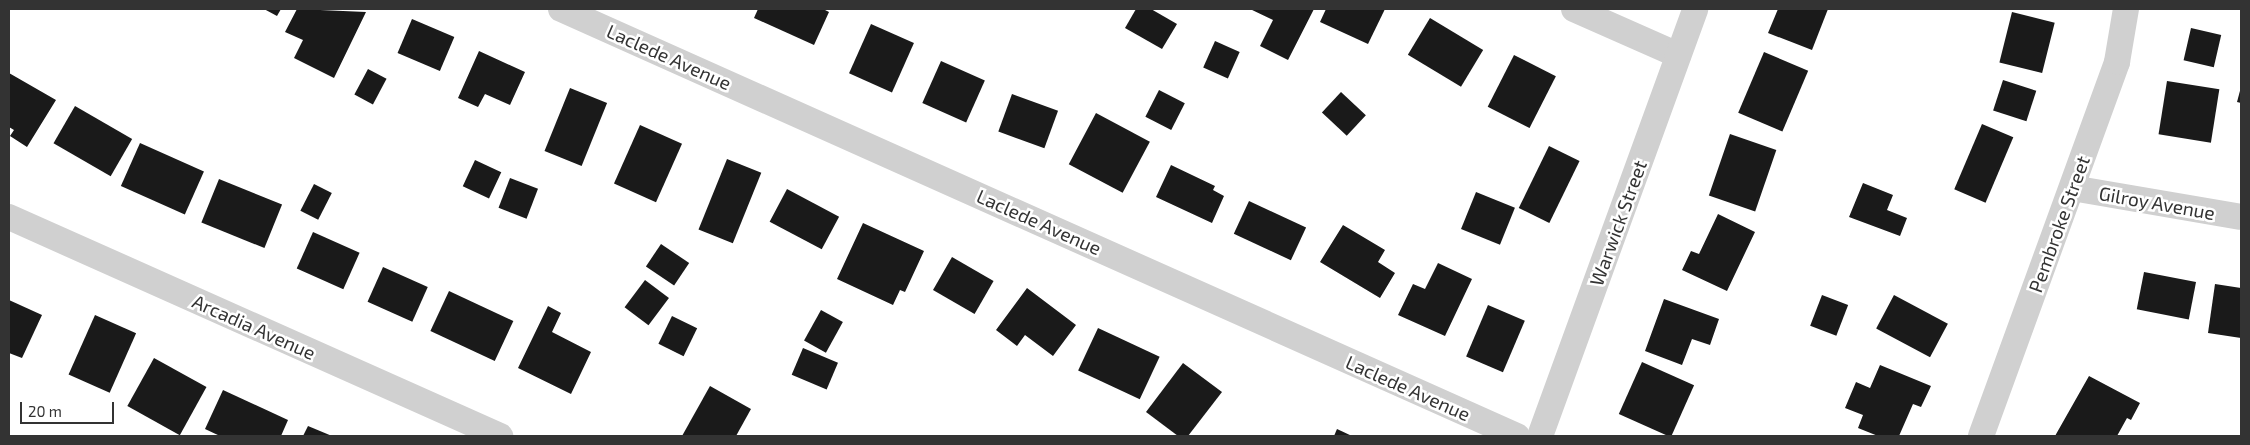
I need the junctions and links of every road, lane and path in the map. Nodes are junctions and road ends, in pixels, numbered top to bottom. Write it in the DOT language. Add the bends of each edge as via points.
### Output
graph roads {
  1 [pos="561,9"];
  2 [pos="1574,9"];
  3 [pos="1695,9"];
  4 [pos="2126,9"];
  5 [pos="1678,55"];
  6 [pos="2072,188"];
  7 [pos="9,217"];
  8 [pos="2241,217"];
  9 [pos="500,436"];
  10 [pos="1516,436"];
  11 [pos="1540,436"];
  12 [pos="1981,436"];
  1 -- 10 [label="street, Laclede Avenue"];
  2 -- 5 [label="street"];
  3 -- 5 [label="street, Warwick Street"];
  4 -- 6 [label="street, Pembroke Street" via="2117,62"];
  5 -- 11 [label="street, Warwick Street"];
  6 -- 8 [label="street, Gilroy Avenue"];
  6 -- 12 [label="street, Pembroke Street"];
  7 -- 9 [label="street, Arcadia Avenue"];
}
